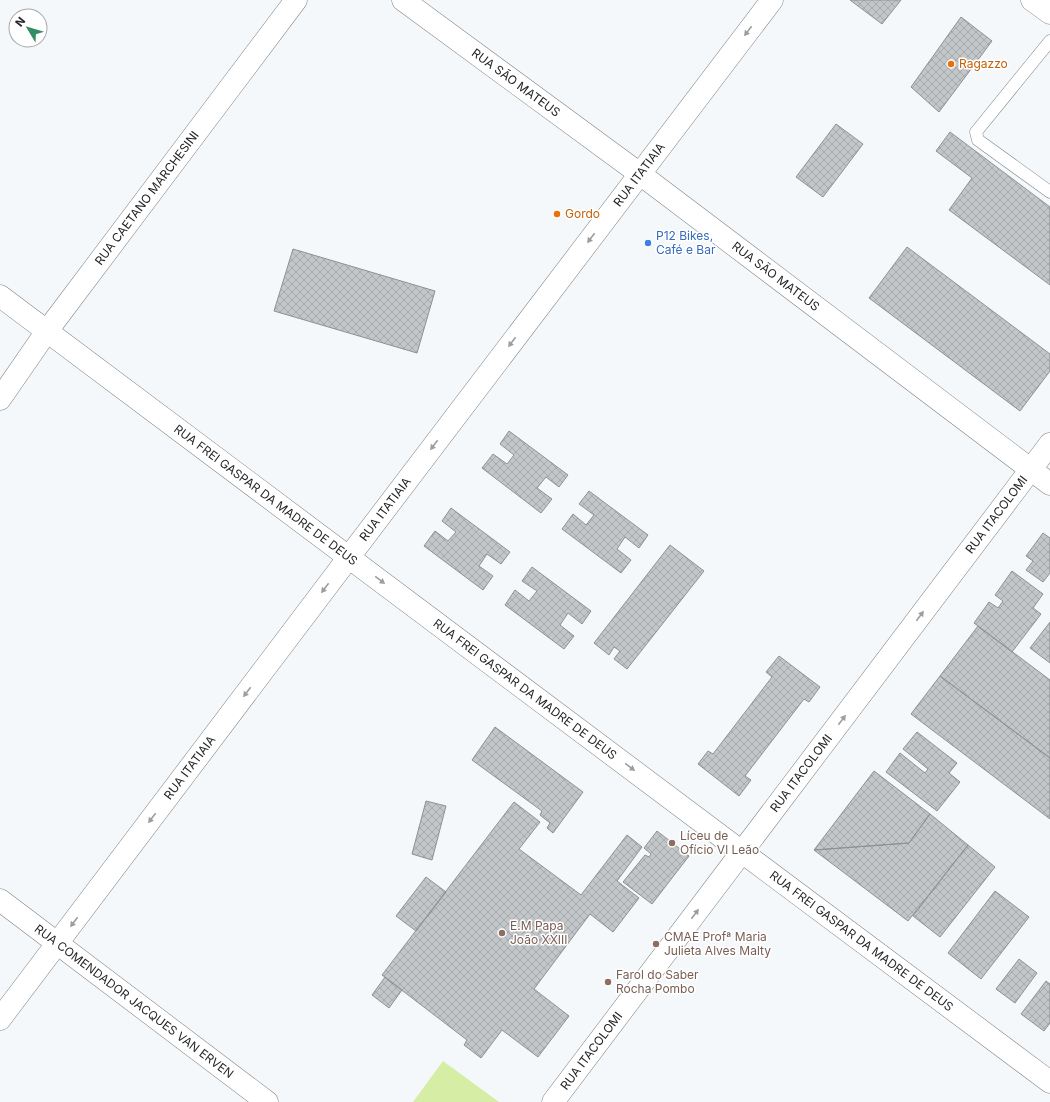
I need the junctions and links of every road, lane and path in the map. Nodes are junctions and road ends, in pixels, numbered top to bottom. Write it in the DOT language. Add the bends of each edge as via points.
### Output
graph roads {
  1 [pos="296,0"];
  2 [pos="403,0"];
  3 [pos="772,0"];
  4 [pos="1032,0"];
  5 [pos="1050,13"];
  6 [pos="1050,41"];
  7 [pos="640,174"];
  8 [pos="1050,192"];
  9 [pos="0,296"];
  10 [pos="47,331"];
  11 [pos="0,399"];
  12 [pos="1050,444"];
  13 [pos="1031,470"];
  14 [pos="1050,484"];
  15 [pos="349,557"];
  16 [pos="742,852"];
  17 [pos="0,900"];
  18 [pos="58,943"];
  19 [pos="0,1019"];
  20 [pos="1050,1082"];
  21 [pos="267,1102"];
  22 [pos="553,1102"];
  1 -- 10 [label="street, RUA CAETANO MARCHESINI"];
  2 -- 7 [label="street, RUA SÃO MATEUS"];
  3 -- 7 [label="street, RUA ITATIAIA, one-way"];
  4 -- 5 [label="street"];
  6 -- 8 [label="lane" via="976,132 978,140"];
  7 -- 13 [label="street, RUA SÃO MATEUS"];
  7 -- 15 [label="street, RUA ITATIAIA, one-way"];
  9 -- 10 [label="street, RUA FREI GASPAR DA MADRE DE DEUS"];
  10 -- 11 [label="street, RUA CAETANO MARCHESINI"];
  10 -- 15 [label="street, RUA FREI GASPAR DA MADRE DE DEUS"];
  12 -- 13 [label="street, RUA ITACOLOMI"];
  13 -- 14 [label="street, RUA SÃO MATEUS"];
  16 -- 13 [label="street, RUA ITACOLOMI, one-way"];
  15 -- 16 [label="street, RUA FREI GASPAR DA MADRE DE DEUS, one-way"];
  15 -- 18 [label="street, RUA ITATIAIA, one-way"];
  16 -- 20 [label="street, RUA FREI GASPAR DA MADRE DE DEUS"];
  22 -- 16 [label="street, RUA ITACOLOMI, one-way"];
  17 -- 18 [label="street, RUA COMENDADOR JACQUES VAN ERVEN"];
  18 -- 19 [label="street, RUA ITATIAIA"];
  18 -- 21 [label="street, RUA COMENDADOR JACQUES VAN ERVEN"];
}
